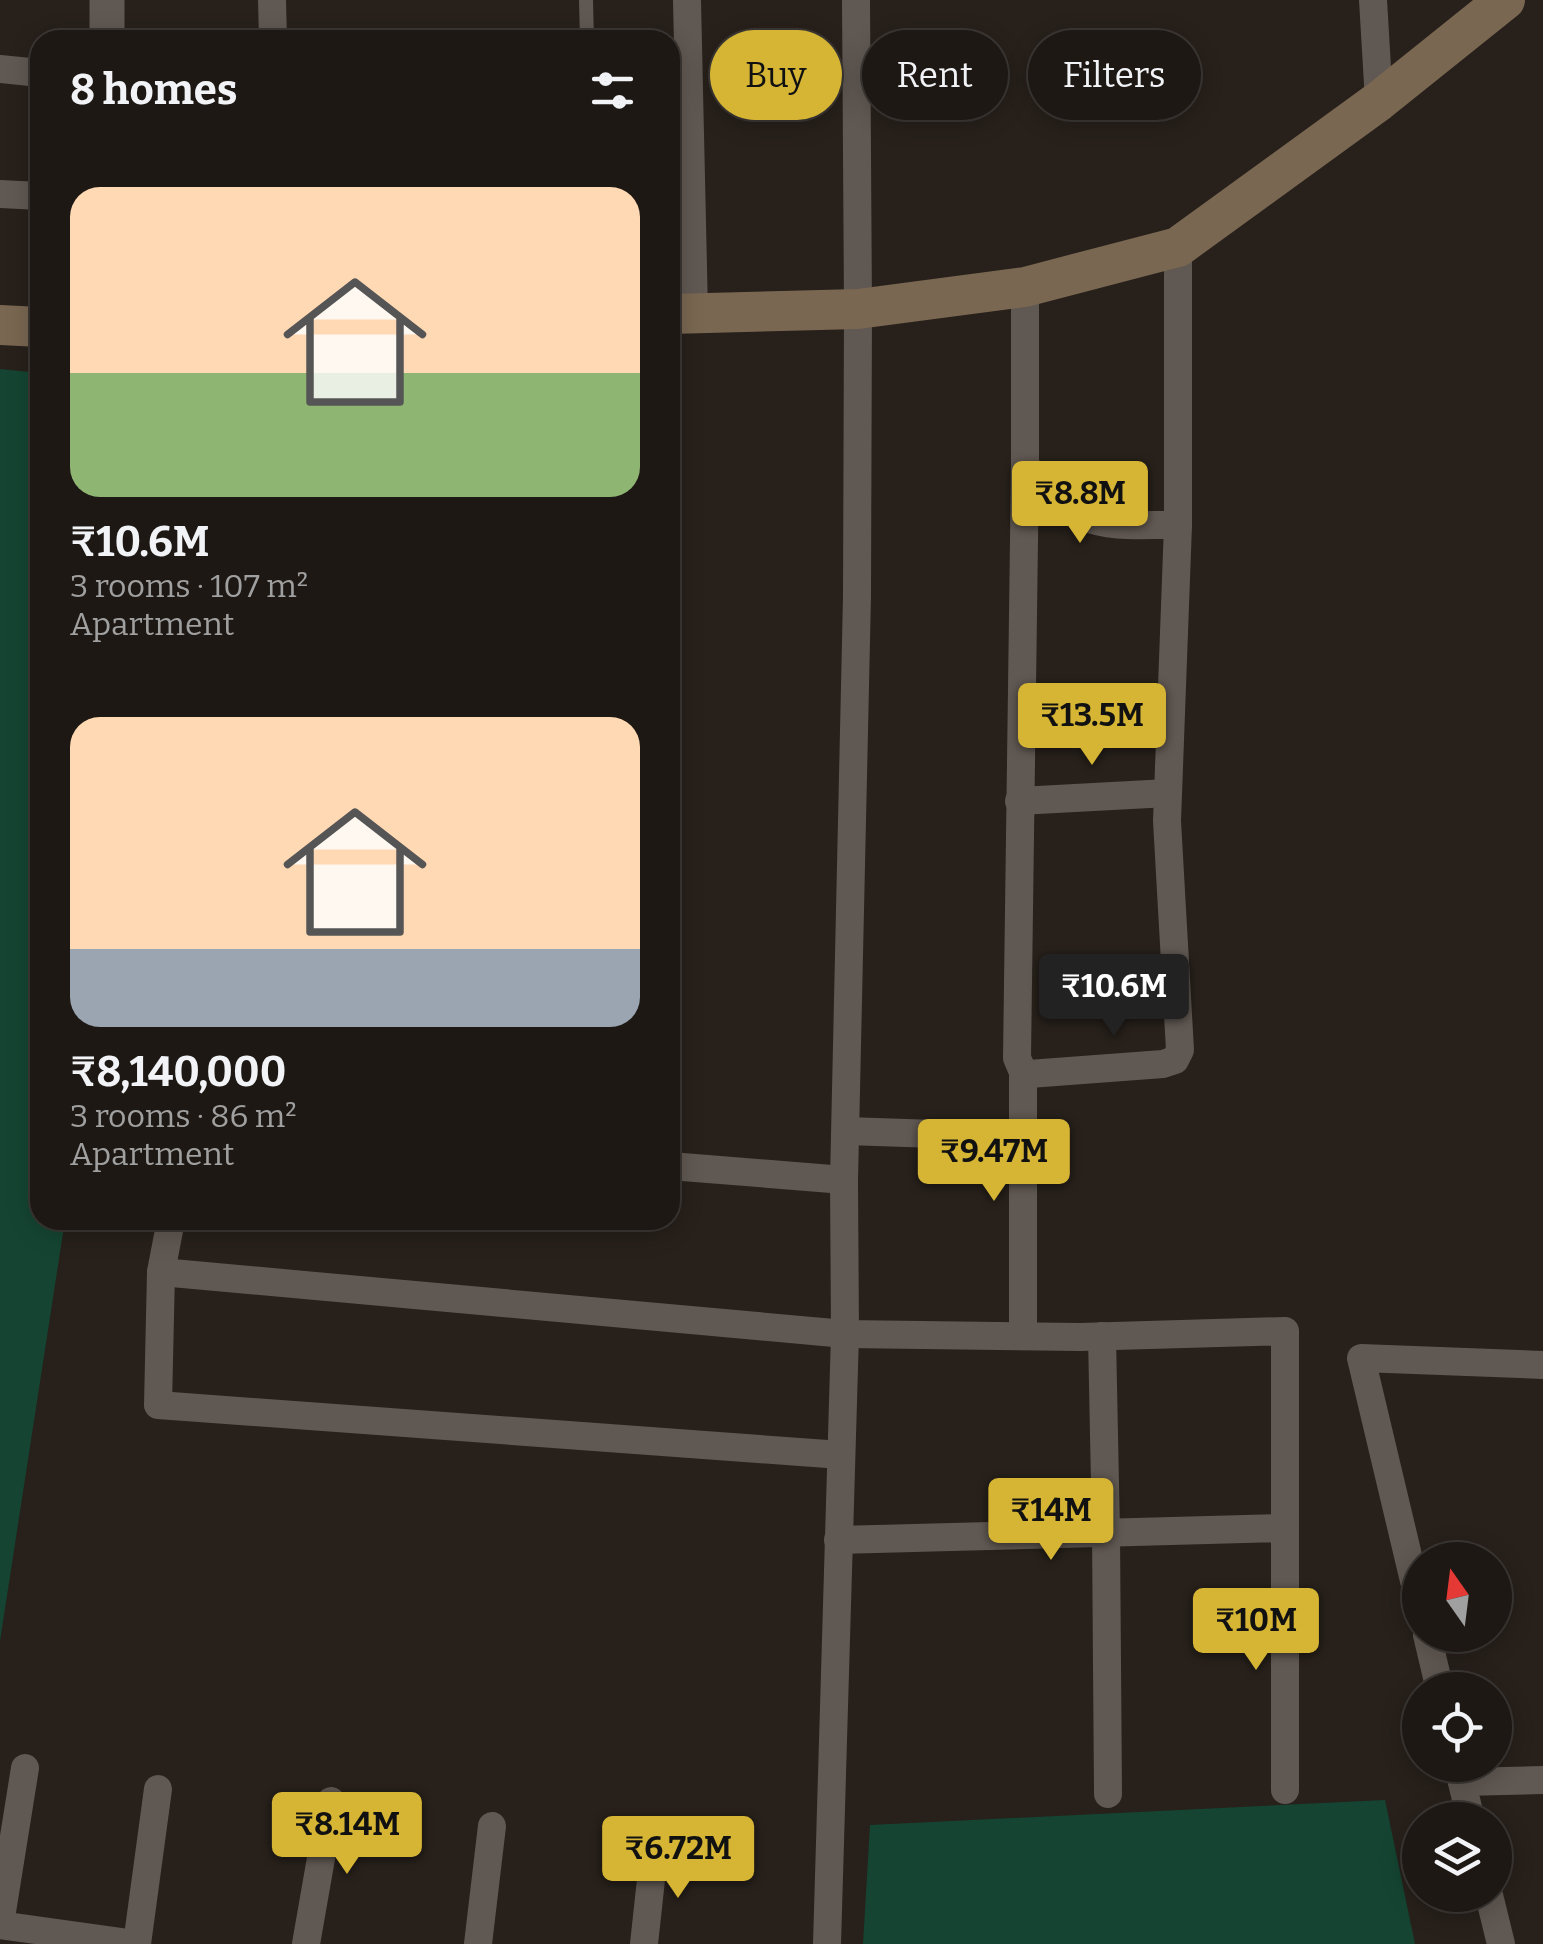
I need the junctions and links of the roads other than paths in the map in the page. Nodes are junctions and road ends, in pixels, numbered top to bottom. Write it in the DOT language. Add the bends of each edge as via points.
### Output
graph roads {
  1 [pos="108,0"];
  2 [pos="272,0"];
  3 [pos="586,0"];
  4 [pos="687,0"];
  5 [pos="856,0"];
  6 [pos="1372,0"];
  7 [pos="1505,0"];
  8 [pos="107,30"];
  9 [pos="272,30"];
  10 [pos="586,30"];
  11 [pos="0,69"];
  12 [pos="30,72"];
  13 [pos="1379,100"];
  14 [pos="0,194"];
  15 [pos="30,196"];
  16 [pos="1178,247"];
  17 [pos="1025,287"];
  18 [pos="858,309"];
  19 [pos="682,313"];
  20 [pos="0,325"];
  21 [pos="30,326"];
  22 [pos="1025,466"];
  23 [pos="1178,524"];
  24 [pos="1168,794"];
  25 [pos="1020,801"];
  26 [pos="1023,1072"];
  27 [pos="846,1131"];
  28 [pos="1023,1138"];
  29 [pos="680,1167"];
  30 [pos="844,1180"];
  31 [pos="169,1230"];
  32 [pos="161,1272"];
  33 [pos="846,1334"];
  34 [pos="1022,1336"];
  35 [pos="1102,1336"];
  36 [pos="1543,1365"];
  37 [pos="841,1455"];
  38 [pos="1285,1528"];
  39 [pos="1106,1532"];
  40 [pos="838,1540"];
  41 [pos="1405,1542"];
  42 [pos="25,1768"];
  43 [pos="1512,1778"];
  44 [pos="1543,1780"];
  45 [pos="158,1789"];
  46 [pos="1284,1790"];
  47 [pos="1108,1794"];
  48 [pos="331,1801"];
  49 [pos="492,1826"];
  50 [pos="654,1852"];
  51 [pos="1493,1912"];
  52 [pos="0,1925"];
  53 [pos="136,1944"];
  54 [pos="306,1944"];
  55 [pos="478,1944"];
  56 [pos="644,1944"];
  57 [pos="827,1944"];
  58 [pos="1500,1944"];
  1 -- 8 [label="street"];
  2 -- 9 [label="street"];
  3 -- 10 [label="lane"];
  4 -- 19 [label="street"];
  5 -- 18 [label="street"];
  6 -- 13 [label="street"];
  7 -- 13 [label="main road"];
  11 -- 12 [label="street"];
  13 -- 16 [label="main road"];
  14 -- 15 [label="street"];
  16 -- 17 [label="main road"];
  16 -- 23 [label="street"];
  17 -- 18 [label="main road"];
  17 -- 22 [label="street"];
  18 -- 19 [label="main road"];
  18 -- 27 [label="street"];
  20 -- 21 [label="main road"];
  22 -- 23 [label="street" via="1082,516"];
  22 -- 25 [label="street"];
  23 -- 24 [label="street"];
  24 -- 25 [label="street"];
  24 -- 26 [label="street" via="1180,1050 1175,1060"];
  25 -- 26 [label="street" via="1017,1058"];
  26 -- 28 [label="street"];
  27 -- 28 [label="street"];
  27 -- 30 [label="street"];
  28 -- 34 [label="street"];
  29 -- 30 [label="street"];
  30 -- 33 [label="street"];
  31 -- 32 [label="street"];
  32 -- 33 [label="street"];
  32 -- 37 [label="street" via="158,1405"];
  33 -- 34 [label="street"];
  33 -- 37 [label="street"];
  34 -- 35 [label="street"];
  35 -- 38 [label="street" via="1285,1332"];
  35 -- 39 [label="street"];
  36 -- 41 [label="street" via="1361,1358"];
  37 -- 40 [label="street"];
  38 -- 39 [label="street"];
  38 -- 46 [label="street"];
  39 -- 40 [label="street"];
  39 -- 47 [label="street"];
  40 -- 57 [label="street"];
  42 -- 52 [label="street"];
  43 -- 44 [label="street"];
  45 -- 53 [label="street"];
  48 -- 54 [label="street"];
  49 -- 55 [label="street"];
  50 -- 56 [label="street"];
  51 -- 58 [label="street"];
  52 -- 53 [label="street"];
}
